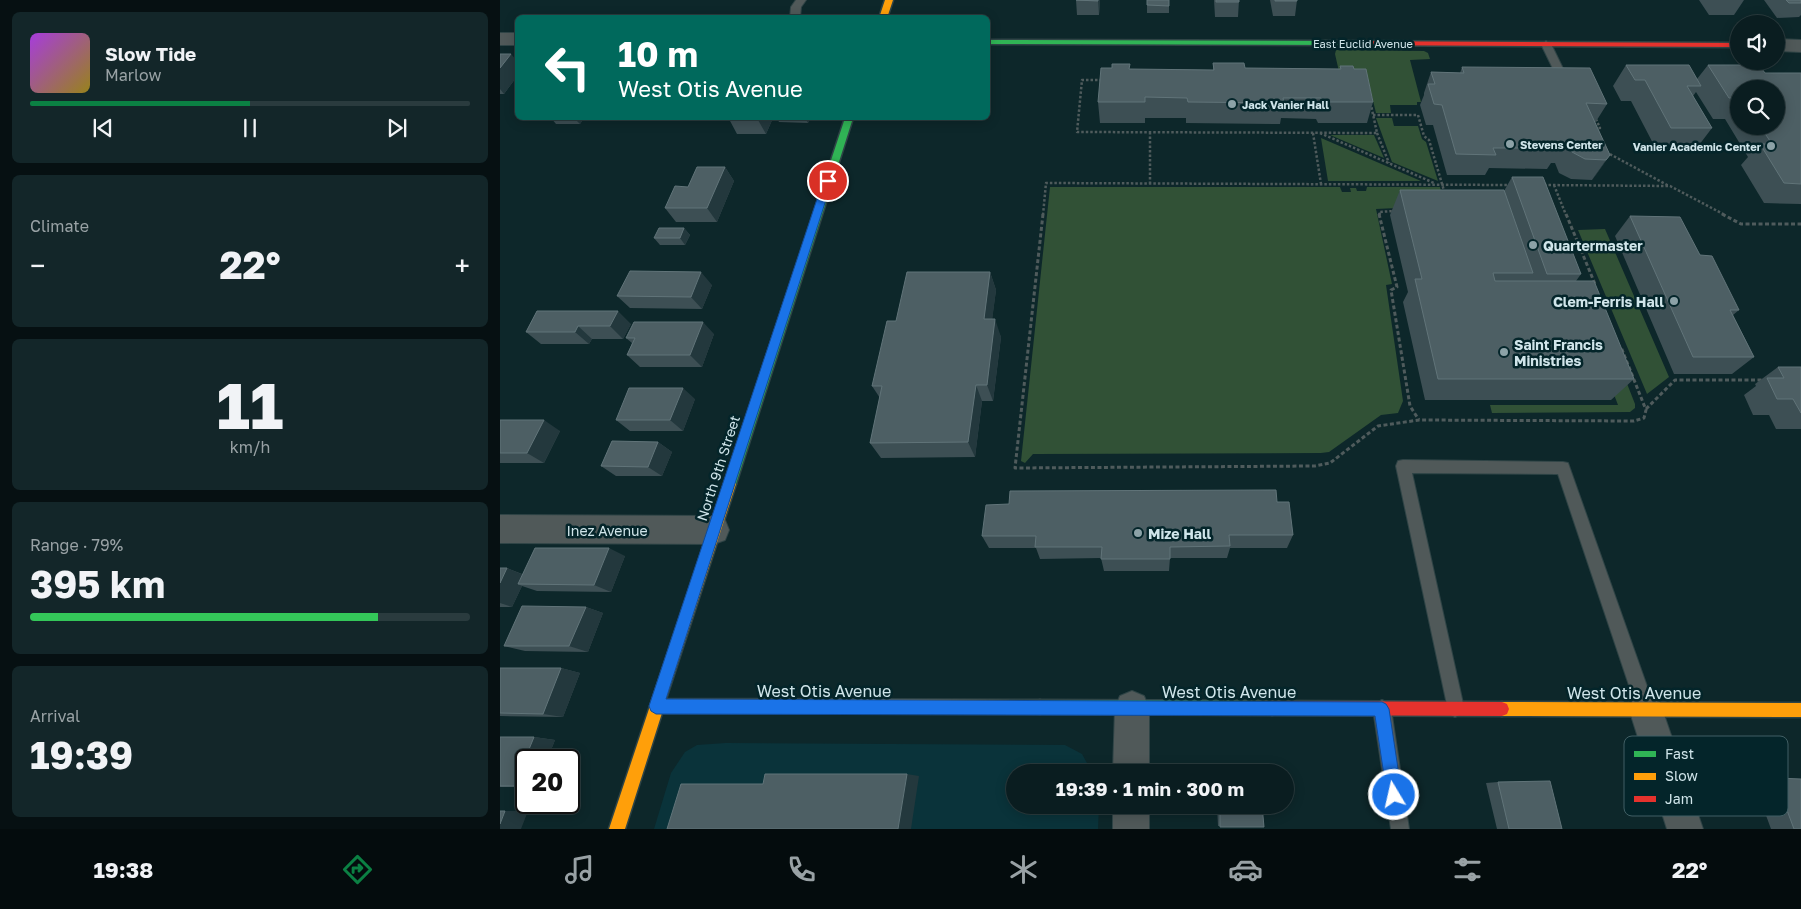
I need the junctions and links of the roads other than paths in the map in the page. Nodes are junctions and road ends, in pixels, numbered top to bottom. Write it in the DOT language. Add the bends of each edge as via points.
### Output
graph roads {
  1 [pos="801,0"];
  2 [pos="890,0"];
  3 [pos="795,15"];
  4 [pos="884,15"];
  5 [pos="500,39"];
  6 [pos="515,39"];
  7 [pos="990,42"];
  8 [pos="1546,44"];
  9 [pos="1730,45"];
  10 [pos="1785,45"];
  11 [pos="1801,46"];
  12 [pos="1564,81"];
  13 [pos="848,120"];
  14 [pos="500,529"];
  15 [pos="714,530"];
  16 [pos="656,706"];
  17 [pos="1132,708"];
  18 [pos="1382,709"];
  19 [pos="1456,709"];
  20 [pos="1646,710"];
  21 [pos="1801,710"];
  22 [pos="1655,736"];
  23 [pos="1131,764"];
  24 [pos="1131,814"];
  25 [pos="1681,816"];
  26 [pos="617,829"];
  27 [pos="1130,829"];
  28 [pos="1400,829"];
  29 [pos="1685,829"];
  1 -- 3 [label="lane"];
  2 -- 4 [label="street"];
  5 -- 6 [label="street"];
  7 -- 8 [label="street, East Euclid Avenue"];
  8 -- 9 [label="street, East Euclid Avenue"];
  8 -- 12 [label="lane"];
  10 -- 11 [label="street"];
  13 -- 15 [label="street, North 9th Street"];
  14 -- 15 [label="street, Inez Avenue"];
  15 -- 16 [label="street, North 9th Street"];
  16 -- 17 [label="street, West Otis Avenue"];
  16 -- 26 [label="street, North 9th Street"];
  17 -- 18 [label="street, West Otis Avenue"];
  17 -- 23 [label="street"];
  18 -- 19 [label="street, West Otis Avenue"];
  18 -- 28 [label="lane"];
  19 -- 20 [label="street, West Otis Avenue"];
  19 -- 20 [label="lane" via="1403,466 1563,468"];
  20 -- 21 [label="street, West Otis Avenue"];
  20 -- 22 [label="street"];
  24 -- 27 [label="street"];
  25 -- 29 [label="street"];
}
